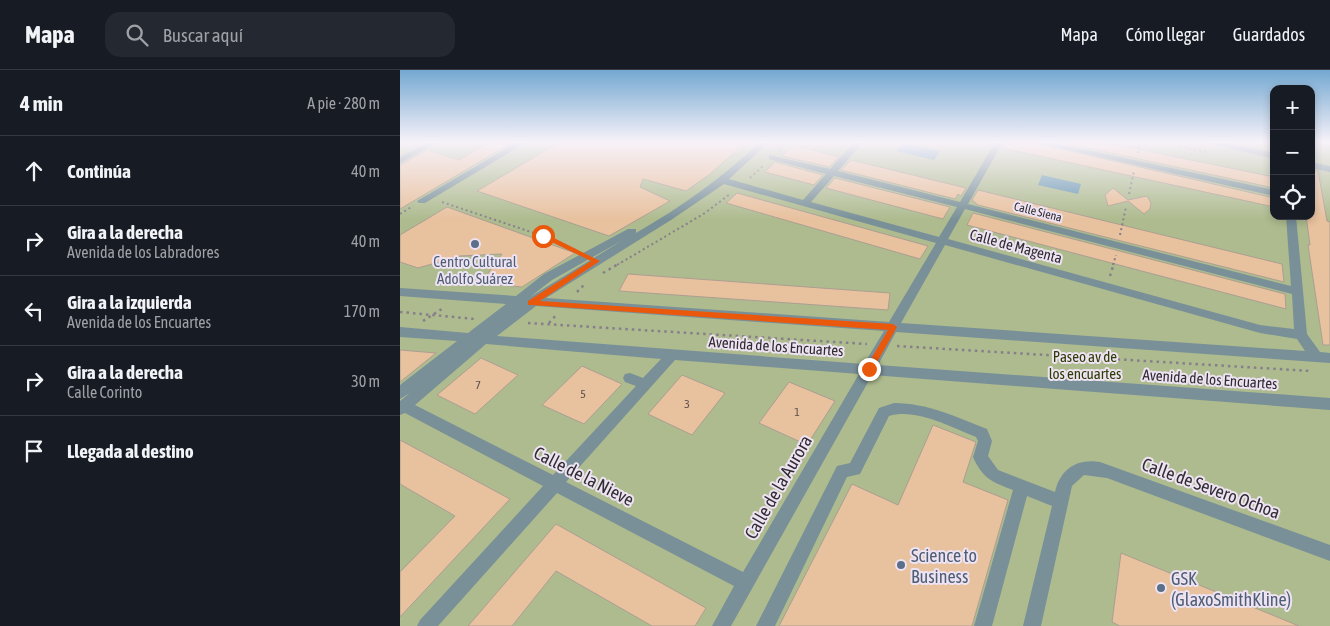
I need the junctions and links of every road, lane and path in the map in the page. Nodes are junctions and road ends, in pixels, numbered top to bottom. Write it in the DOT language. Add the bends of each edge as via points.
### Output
graph roads {
  1 [pos="479,168"];
  2 [pos="727,168"];
  3 [pos="738,168"];
  4 [pos="759,168"];
  5 [pos="816,168"];
  6 [pos="836,168"];
  7 [pos="984,168"];
  8 [pos="1158,168"];
  9 [pos="832,172"];
  10 [pos="725,181"];
  11 [pos="739,185"];
  12 [pos="1270,192"];
  13 [pos="422,201"];
  14 [pos="711,203"];
  15 [pos="805,203"];
  16 [pos="963,206"];
  17 [pos="1290,220"];
  18 [pos="943,241"];
  19 [pos="586,255"];
  20 [pos="603,273"];
  21 [pos="586,283"];
  22 [pos="1297,291"];
  23 [pos="400,292"];
  24 [pos="459,297"];
  25 [pos="516,302"];
  26 [pos="531,303"];
  27 [pos="565,304"];
  28 [pos="400,312"];
  29 [pos="434,315"];
  30 [pos="492,320"];
  31 [pos="508,321"];
  32 [pos="548,324"];
  33 [pos="893,327"];
  34 [pos="1260,329"];
  35 [pos="402,332"];
  36 [pos="1301,336"];
  37 [pos="470,337"];
  38 [pos="486,338"];
  39 [pos="883,345"];
  40 [pos="1268,354"];
  41 [pos="672,355"];
  42 [pos="1316,357"];
  43 [pos="1330,358"];
  44 [pos="869,369"];
  45 [pos="1320,371"];
  46 [pos="401,402"];
  47 [pos="1330,404"];
  48 [pos="555,484"];
  49 [pos="1022,487"];
  50 [pos="1060,502"];
  51 [pos="1330,553"];
  52 [pos="746,583"];
  53 [pos="426,626"];
  54 [pos="721,626"];
  55 [pos="765,626"];
  56 [pos="983,626"];
  57 [pos="1032,626"];
  1 -- 13 [label="street"];
  2 -- 19 [label="street" via="686,198"];
  3 -- 10 [label="street"];
  4 -- 11 [label="path"];
  5 -- 9 [label="street, Calle Siena"];
  6 -- 9 [label="street"];
  7 -- 16 [label="street, Calle de la Aurora"];
  8 -- 12 [label="street"];
  9 -- 15 [label="street"];
  9 -- 16 [label="street, Calle Siena"];
  10 -- 11 [label="street, Calle de Magenta"];
  10 -- 26 [label="street"];
  11 -- 14 [label="path"];
  11 -- 15 [label="street, Calle de Magenta"];
  11 -- 20 [label="path" via="706,213"];
  13 -- 19 [label="path" via="435,200 543,236"];
  15 -- 18 [label="street, Calle de Magenta"];
  16 -- 18 [label="street, Calle de la Aurora"];
  16 -- 22 [label="street, Calle Siena"];
  17 -- 22 [label="street"];
  18 -- 33 [label="street, Calle de la Aurora"];
  18 -- 34 [label="street, Calle de Magenta"];
  19 -- 25 [label="street" via="548,277"];
  21 -- 27 [label="path"];
  22 -- 36 [label="street"];
  23 -- 24 [label="street, Avenida de los Encuartes"];
  24 -- 25 [label="street, Avenida de los Encuartes"];
  24 -- 29 [label="path"];
  25 -- 26 [label="street, Avenida de los Encuartes"];
  25 -- 30 [label="street"];
  26 -- 27 [label="street, Avenida de los Encuartes"];
  26 -- 31 [label="street"];
  27 -- 32 [label="path"];
  27 -- 33 [label="street, Avenida de los Encuartes"];
  28 -- 29 [label="path"];
  29 -- 30 [label="path"];
  29 -- 35 [label="path"];
  30 -- 37 [label="street"];
  31 -- 32 [label="path, Avenida de los Encuartes"];
  31 -- 38 [label="street"];
  32 -- 39 [label="path, Avenida de los Encuartes"];
  33 -- 39 [label="street, Calle de la Aurora"];
  33 -- 40 [label="street, Avenida de los Encuartes"];
  34 -- 36 [label="street, Calle de Magenta"];
  34 -- 40 [label="street"];
  35 -- 37 [label="street, Avenida de los Encuartes"];
  36 -- 42 [label="street"];
  37 -- 38 [label="street, Avenida de los Encuartes"];
  37 -- 46 [label="street"];
  38 -- 41 [label="street, Avenida de los Encuartes"];
  38 -- 46 [label="street"];
  39 -- 44 [label="street, Calle de la Aurora"];
  39 -- 45 [label="path, Avenida de los Encuartes"];
  40 -- 42 [label="street, Avenida de los Encuartes"];
  41 -- 44 [label="street, Avenida de los Encuartes"];
  41 -- 48 [label="street" via="637,381"];
  42 -- 43 [label="street, Avenida de los Encuartes"];
  44 -- 47 [label="street, Avenida de los Encuartes"];
  44 -- 52 [label="street, Calle de la Aurora"];
  46 -- 48 [label="street, Calle de la Nieve"];
  48 -- 52 [label="street, Calle de la Nieve"];
  48 -- 53 [label="street"];
  49 -- 50 [label="street"];
  49 -- 55 [label="street" via="993,475 986,468 980,457 985,441 982,434 924,412 891,408 884,412 855,469 842,471"];
  49 -- 56 [label="street"];
  50 -- 51 [label="street, Calle de Severo Ochoa" via="1065,482 1078,470 1093,467"];
  50 -- 57 [label="street"];
  52 -- 54 [label="street, Calle de la Aurora"];
}
